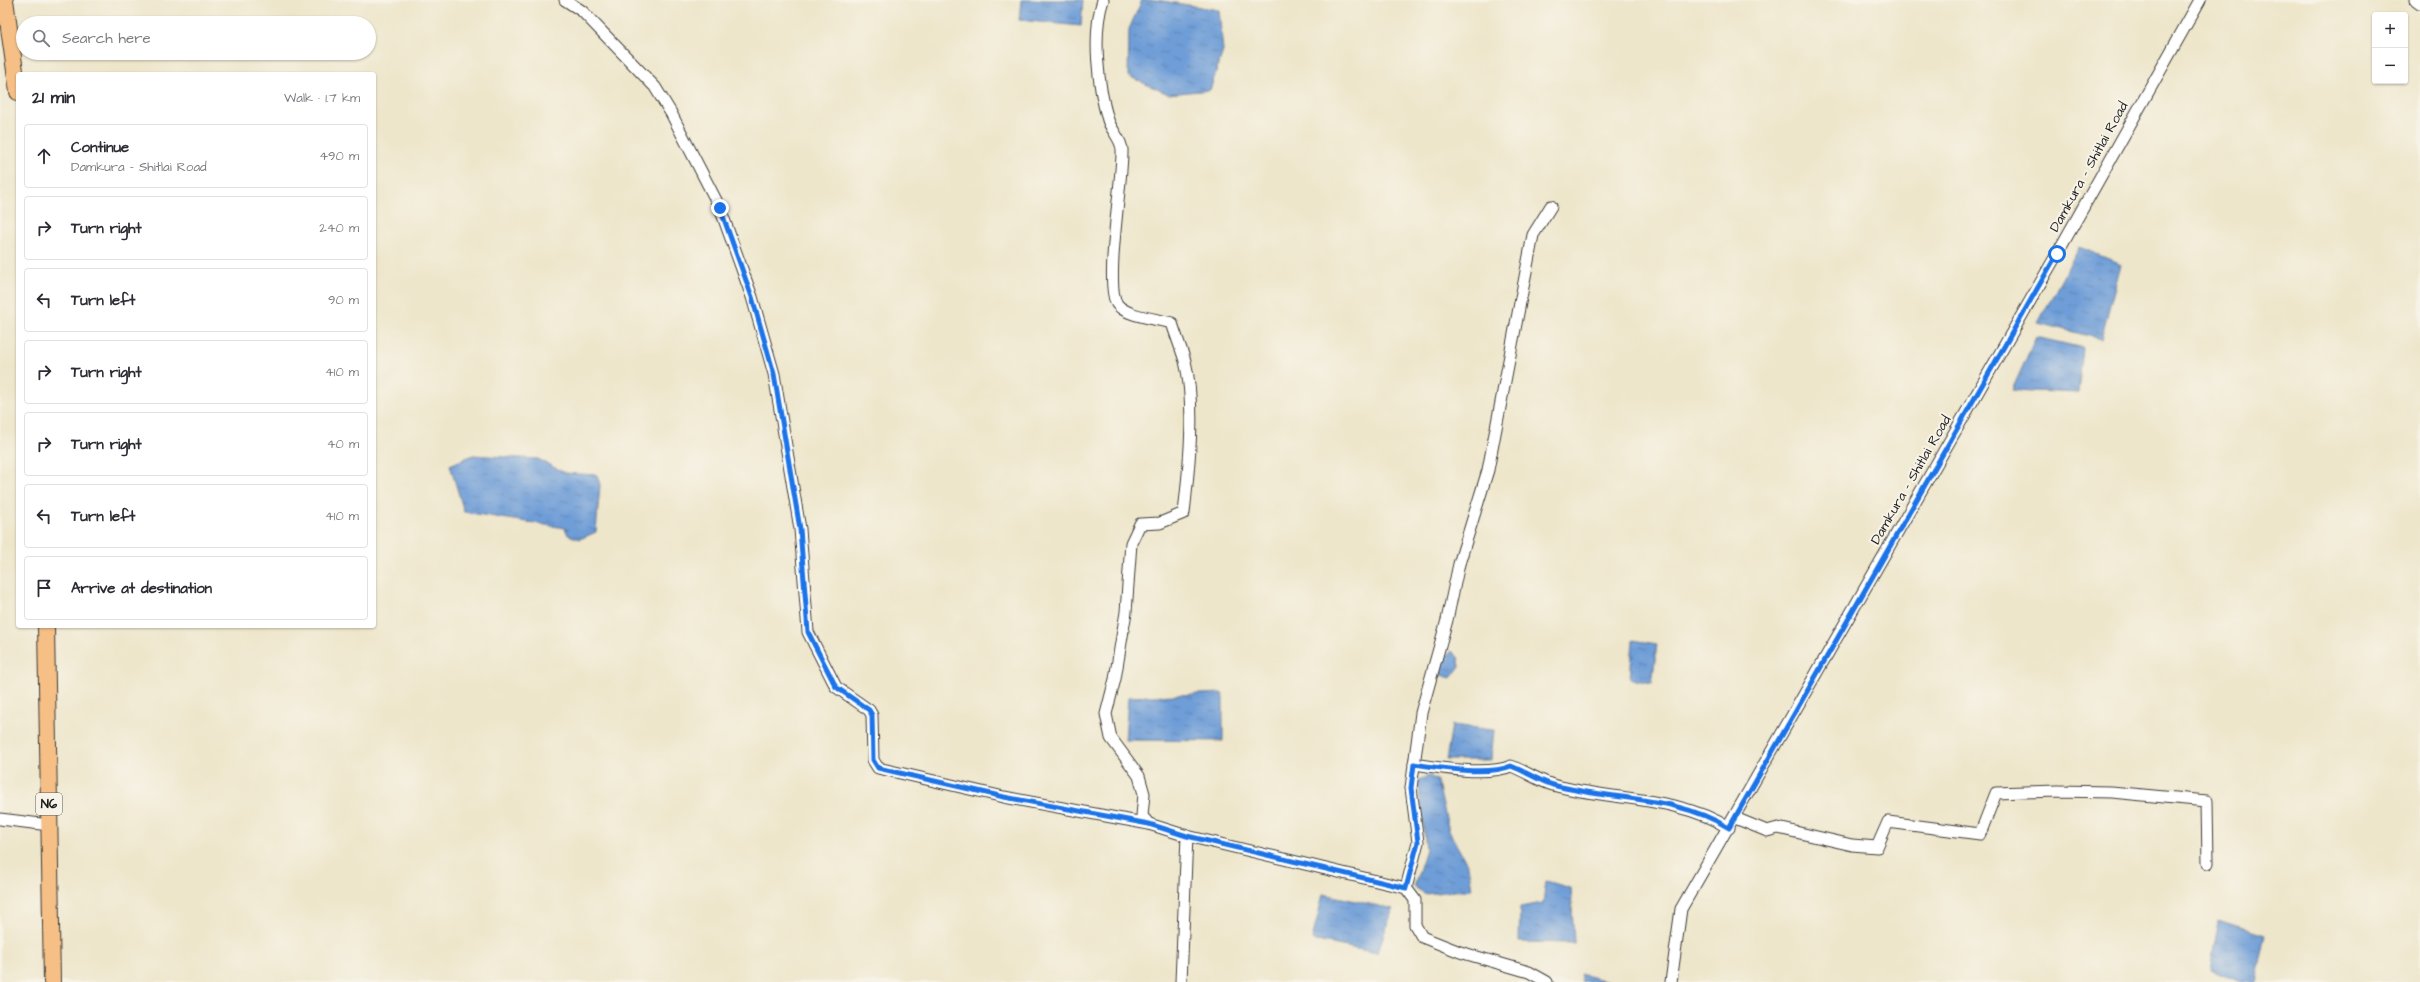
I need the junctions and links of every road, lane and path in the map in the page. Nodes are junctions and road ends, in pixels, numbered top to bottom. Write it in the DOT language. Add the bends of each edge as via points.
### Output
graph roads {
  1 [pos="5,0"];
  2 [pos="565,0"];
  3 [pos="1103,0"];
  4 [pos="2200,0"];
  5 [pos="2416,0"];
  6 [pos="2420,3"];
  7 [pos="16,78"];
  8 [pos="1551,206"];
  9 [pos="46,628"];
  10 [pos="1414,764"];
  11 [pos="0,819"];
  12 [pos="1732,823"];
  13 [pos="1149,824"];
  14 [pos="49,825"];
  15 [pos="1187,836"];
  16 [pos="2208,863"];
  17 [pos="1406,888"];
  18 [pos="52,982"];
  19 [pos="1181,982"];
  20 [pos="1547,982"];
  21 [pos="1671,982"];
  1 -- 7 [label="highway"];
  2 -- 13 [label="street" via="582,11 655,87 720,208 752,297 774,374 800,529 808,632 836,687 869,710 872,715 873,760 878,768 1011,798"];
  3 -- 13 [label="street" via="1100,10 1098,57 1108,121 1122,148 1112,278 1116,302 1123,312 1172,323 1185,362 1189,398 1190,444 1184,513 1160,523 1140,524 1131,543 1126,612 1115,679 1106,714 1111,738 1139,776 1144,794 1142,816"];
  4 -- 12 [label="street, Damkura - Shitlai Road"];
  5 -- 6 [label="street"];
  8 -- 10 [label="street" via="1533,235 1497,431 1421,713"];
  9 -- 14 [label="highway, N6"];
  10 -- 12 [label="street" via="1461,770 1502,770 1511,766 1551,784 1679,807"];
  10 -- 17 [label="street" via="1411,788 1418,842"];
  11 -- 14 [label="street"];
  12 -- 16 [label="street" via="1767,831 1778,828 1852,845 1877,847 1888,822 1980,834 1996,793 2111,792 2207,801"];
  12 -- 21 [label="street, Damkura - Shitlai Road" via="1681,909"];
  13 -- 15 [label="street"];
  14 -- 18 [label="highway, N6"];
  15 -- 17 [label="street"];
  15 -- 19 [label="street"];
  17 -- 20 [label="street" via="1415,900 1415,925 1422,938 1530,972"];
}
